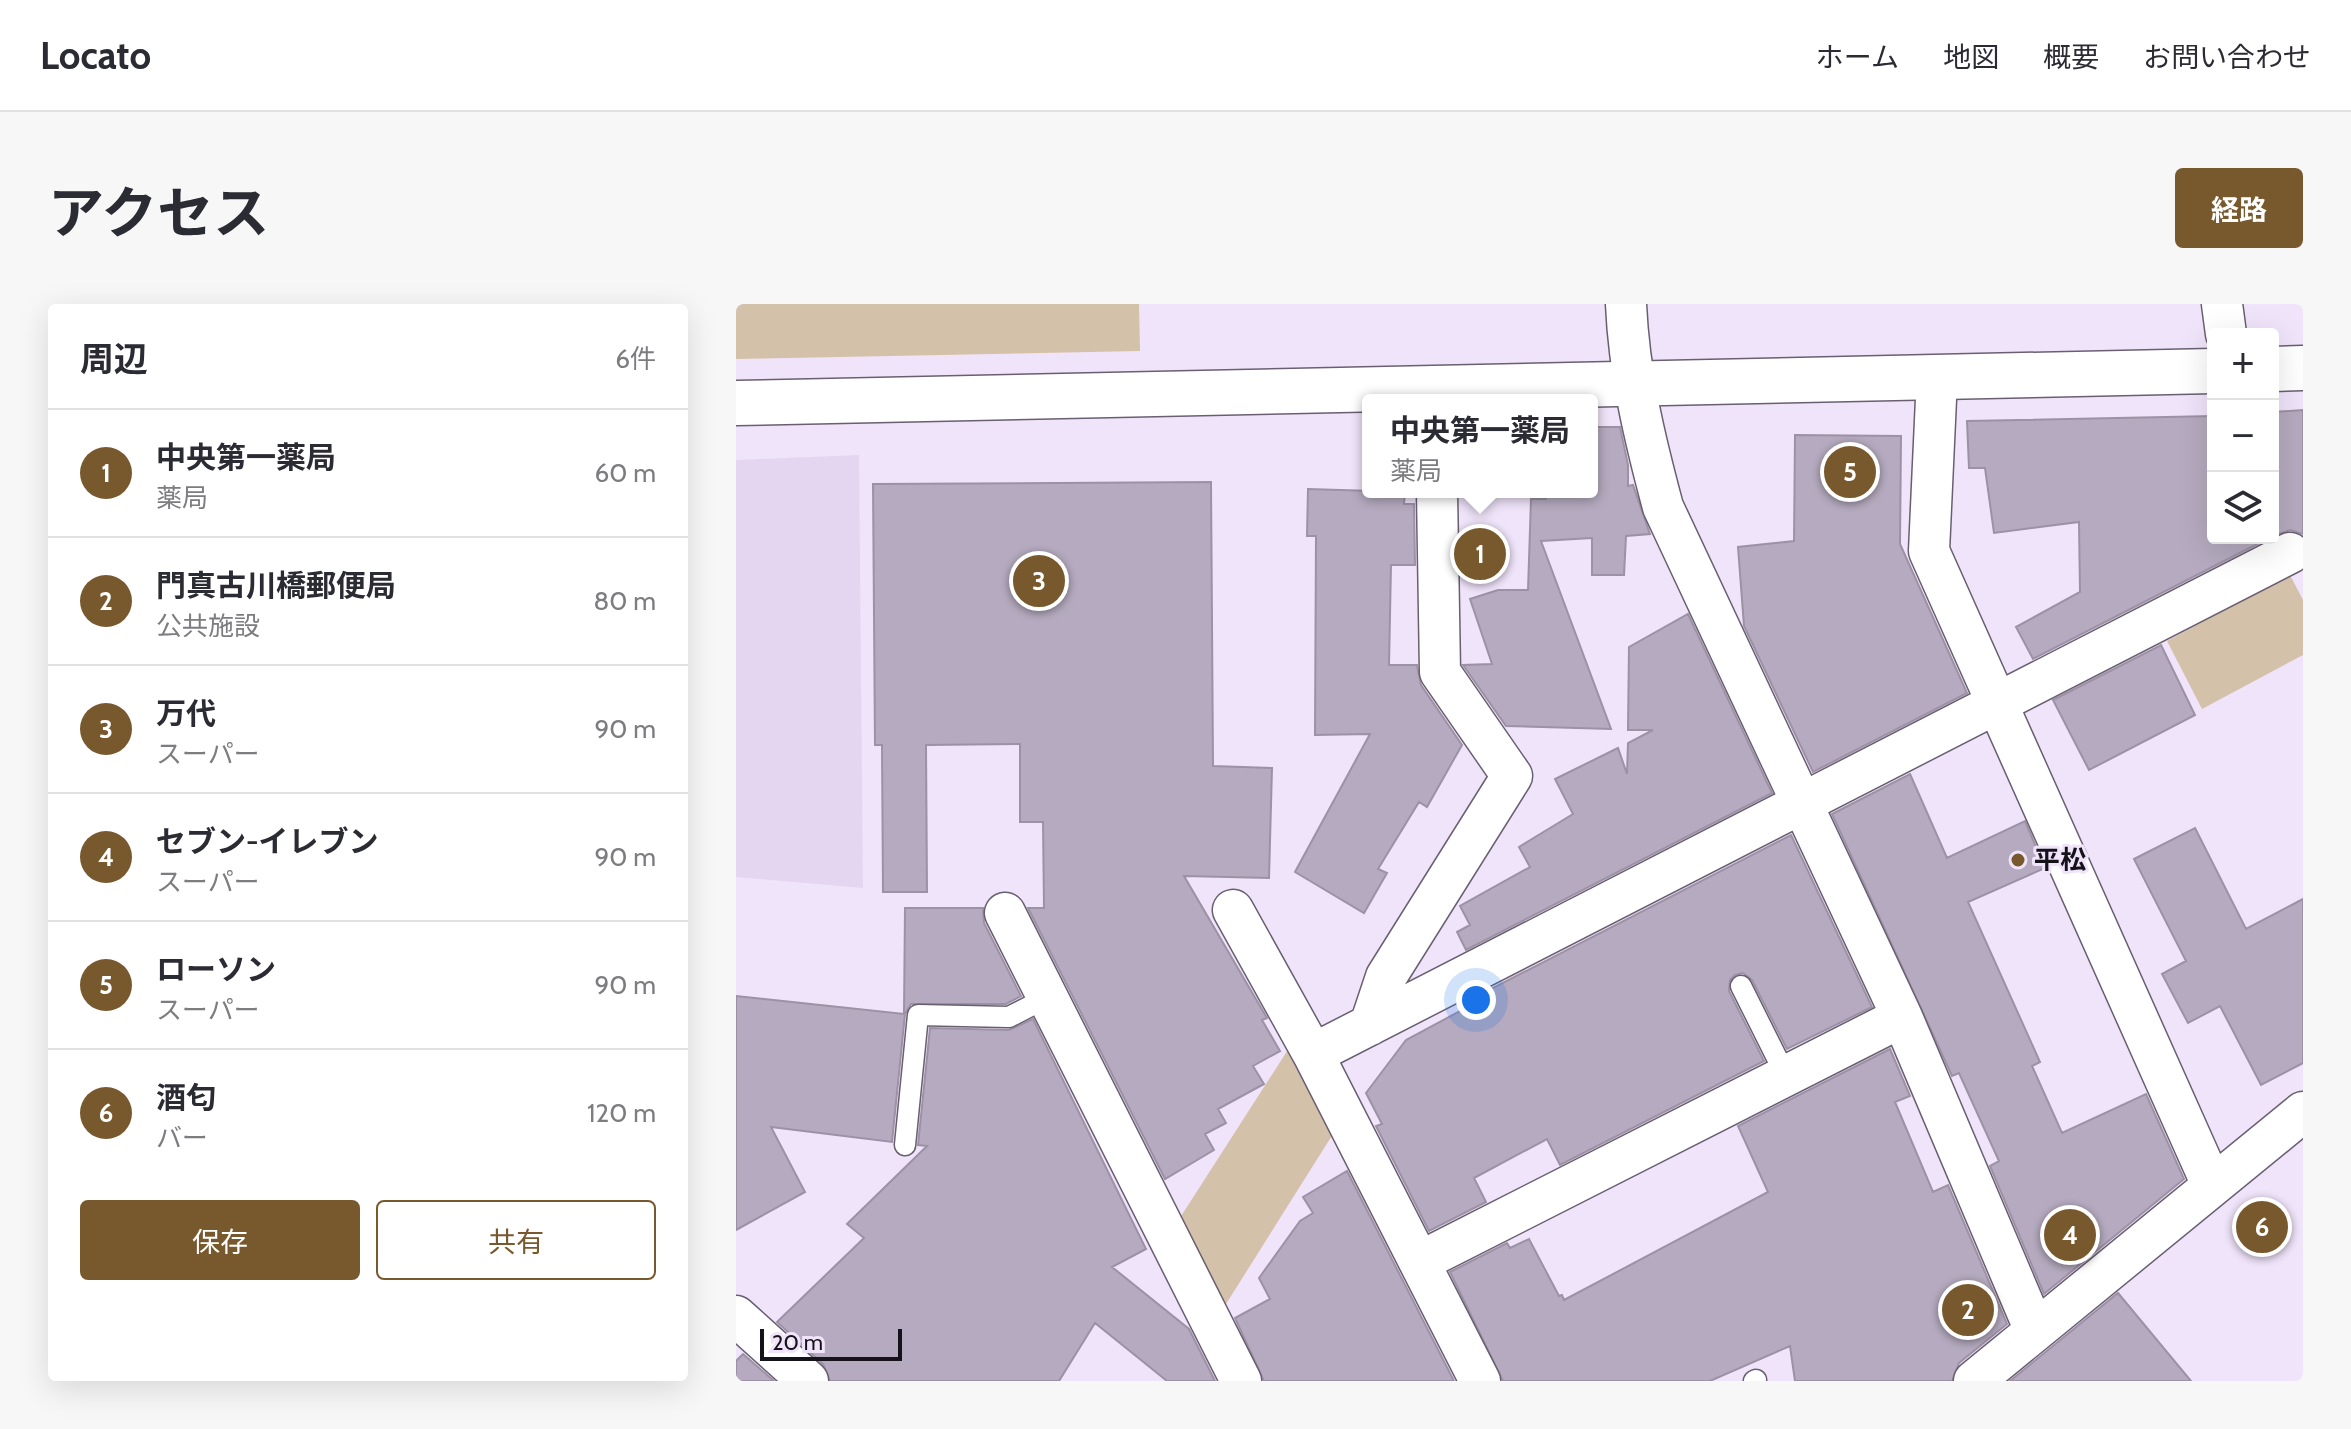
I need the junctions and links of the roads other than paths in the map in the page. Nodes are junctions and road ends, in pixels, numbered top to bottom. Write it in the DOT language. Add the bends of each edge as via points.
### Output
graph roads {
  1 [pos="1626,304"];
  2 [pos="2222,304"];
  3 [pos="2225,328"];
  4 [pos="2303,368"];
  5 [pos="2279,369"];
  6 [pos="2207,371"];
  7 [pos="1937,377"];
  8 [pos="1634,382"];
  9 [pos="1431,394"];
  10 [pos="1362,395"];
  11 [pos="736,403"];
  12 [pos="1437,498"];
  13 [pos="2290,553"];
  14 [pos="1997,701"];
  15 [pos="1802,802"];
  16 [pos="1233,910"];
  17 [pos="1005,913"];
  18 [pos="1741,986"];
  19 [pos="1048,997"];
  20 [pos="1902,1017"];
  21 [pos="1370,1025"];
  22 [pos="1313,1054"];
  23 [pos="1786,1076"];
  24 [pos="2303,1112"];
  25 [pos="905,1145"];
  26 [pos="2212,1185"];
  27 [pos="1421,1261"];
  28 [pos="736,1316"];
  29 [pos="2035,1331"];
  30 [pos="808,1381"];
  31 [pos="1241,1381"];
  32 [pos="1480,1381"];
  33 [pos="1974,1381"];
  1 -- 8 [label="street"];
  2 -- 3 [label="street"];
  4 -- 5 [label="street"];
  6 -- 7 [label="street"];
  7 -- 8 [label="street"];
  7 -- 14 [label="street" via="1929,551"];
  8 -- 9 [label="street"];
  8 -- 15 [label="street" via="1663,507"];
  10 -- 11 [label="street"];
  12 -- 21 [label="street" via="1440,672 1512,776 1386,977"];
  13 -- 14 [label="street"];
  14 -- 15 [label="street"];
  14 -- 26 [label="street"];
  15 -- 20 [label="street"];
  15 -- 21 [label="street"];
  16 -- 22 [label="street"];
  17 -- 19 [label="street"];
  18 -- 23 [label="lane"];
  19 -- 25 [label="lane" via="1009,1017 918,1015"];
  19 -- 31 [label="street"];
  20 -- 23 [label="street"];
  20 -- 29 [label="street"];
  21 -- 22 [label="street"];
  22 -- 27 [label="street"];
  23 -- 27 [label="street"];
  24 -- 26 [label="street"];
  26 -- 29 [label="street"];
  27 -- 32 [label="street"];
  28 -- 30 [label="street"];
  29 -- 33 [label="street"];
}
